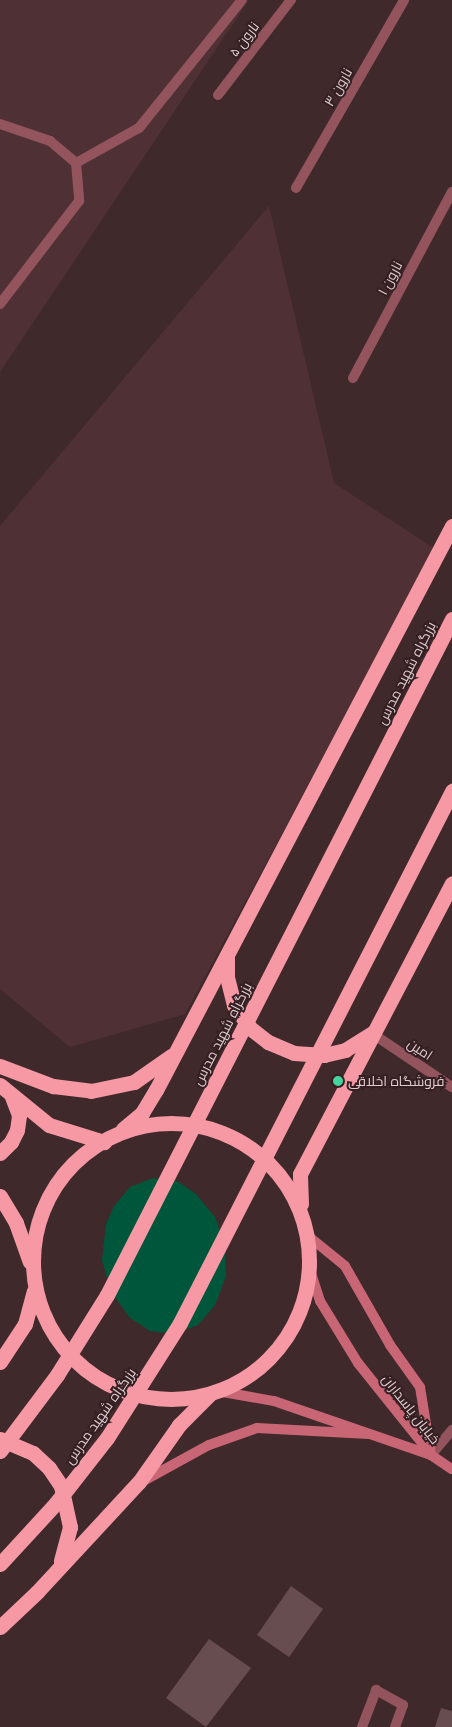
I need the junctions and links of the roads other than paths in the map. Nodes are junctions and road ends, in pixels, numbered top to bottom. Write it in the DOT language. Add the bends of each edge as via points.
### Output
graph roads {
  1 [pos="242,0"];
  2 [pos="291,0"];
  3 [pos="404,0"];
  4 [pos="218,96"];
  5 [pos="0,124"];
  6 [pos="76,163"];
  7 [pos="296,188"];
  8 [pos="452,192"];
  9 [pos="0,304"];
  10 [pos="352,378"];
  11 [pos="452,526"];
  12 [pos="452,618"];
  13 [pos="452,791"];
  14 [pos="452,883"];
  15 [pos="228,951"];
  16 [pos="374,1032"];
  17 [pos="177,1050"];
  18 [pos="0,1066"];
  19 [pos="452,1087"];
  20 [pos="4,1088"];
  21 [pos="107,1140"];
  22 [pos="0,1153"];
  23 [pos="0,1196"];
  24 [pos="306,1231"];
  25 [pos="309,1267"];
  26 [pos="34,1277"];
  27 [pos="0,1362"];
  28 [pos="214,1392"];
  29 [pos="452,1430"];
  30 [pos="369,1434"];
  31 [pos="0,1439"];
  32 [pos="0,1451"];
  33 [pos="431,1455"];
  34 [pos="452,1469"];
  35 [pos="132,1489"];
  36 [pos="0,1564"];
  37 [pos="54,1573"];
  38 [pos="0,1627"];
  39 [pos="362,1727"];
  40 [pos="395,1727"];
  1 -- 6 [label="street" via="139,128"];
  2 -- 4 [label="street, نارون ۵"];
  3 -- 7 [label="street, نارون ۳"];
  5 -- 6 [label="street" via="50,141"];
  6 -- 9 [label="street" via="79,201"];
  8 -- 10 [label="street, نارون ۱"];
  11 -- 15 [label="highway, بزرگراه شهید مدرس"];
  12 -- 32 [label="highway, بزرگراه شهید مدرس, bridge" via="107,1295 53,1381"];
  13 -- 36 [label="highway, بزرگراه شهید مدرس, bridge" via="164,1351 82,1471"];
  14 -- 16 [label="highway"];
  15 -- 16 [label="highway" via="227,977 234,1005 250,1028 268,1042 294,1053 324,1054 352,1046"];
  15 -- 17 [label="highway, بزرگراه شهید مدرس"];
  16 -- 19 [label="street, امین"];
  16 -- 24 [label="highway" via="300,1174 298,1189"];
  17 -- 18 [label="highway" via="160,1066 134,1082 91,1091 53,1086"];
  17 -- 21 [label="highway, بزرگراه شهید مدرس" via="142,1113"];
  20 -- 21 [label="highway" via="49,1125"];
  20 -- 22 [label="highway" via="15,1102 19,1122 15,1136"];
  21 -- 24 [label="highway" via="140,1128 173,1124 205,1128 229,1136 276,1171 297,1204"];
  21 -- 26 [label="highway, بزرگراه شهید مدرس" via="73,1166 50,1197 37,1234"];
  23 -- 26 [label="highway" via="20,1231"];
  24 -- 25 [label="highway"];
  24 -- 33 [label="main road" via="345,1266 390,1345 420,1387"];
  25 -- 28 [label="highway" via="302,1305 285,1340 258,1369"];
  25 -- 33 [label="main road, خیابان پاسداران" via="320,1301 358,1363"];
  26 -- 27 [label="highway" via="30,1312"];
  26 -- 28 [label="highway" via="52,1330 71,1356 96,1377 146,1396 172,1399"];
  28 -- 30 [label="main road, خیابان پاسداران" via="268,1399"];
  28 -- 35 [label="highway" via="178,1425"];
  29 -- 33 [label="street"];
  30 -- 33 [label="main road, خیابان پاسداران"];
  30 -- 35 [label="main road" via="270,1427 251,1429 180,1459"];
  31 -- 37 [label="highway" via="21,1446 39,1458 54,1473 64,1492 69,1513 69,1535"];
  33 -- 34 [label="main road"];
  35 -- 37 [label="highway"];
  37 -- 38 [label="highway"];
  39 -- 40 [label="street" via="376,1690 403,1705"];
}
